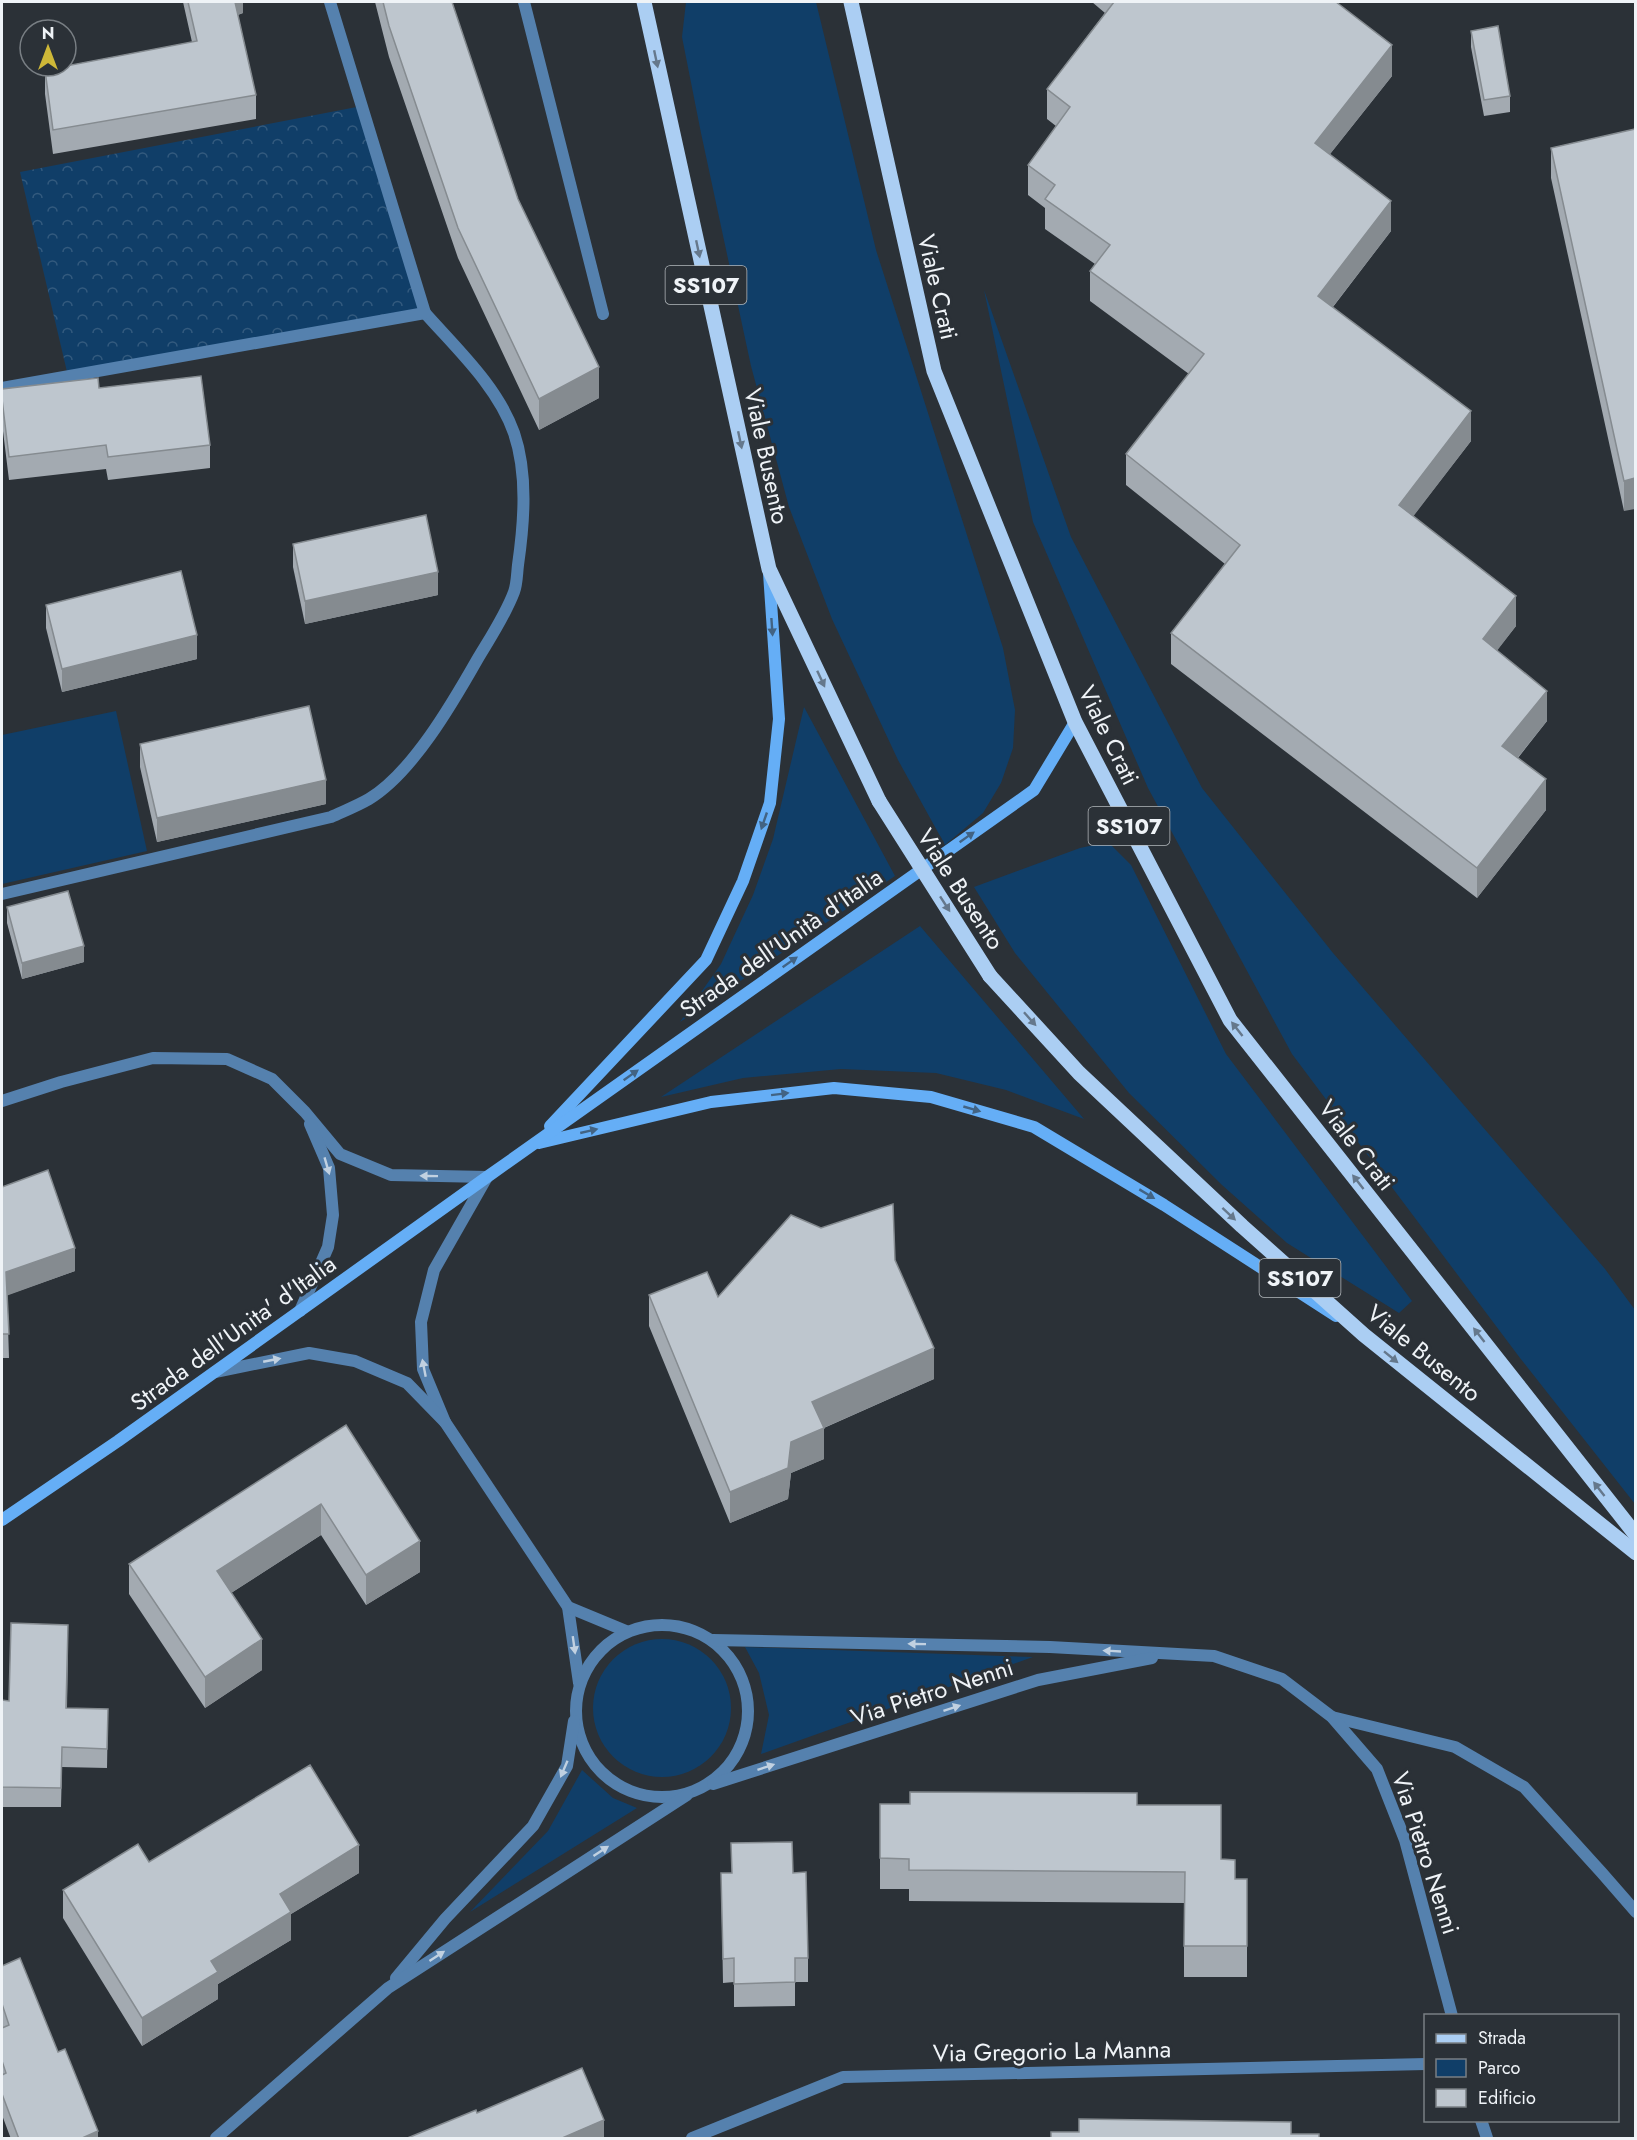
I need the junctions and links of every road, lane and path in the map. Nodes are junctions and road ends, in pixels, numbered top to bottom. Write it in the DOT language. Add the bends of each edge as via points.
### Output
graph roads {
  1 [pos="330,2"];
  2 [pos="524,2"];
  3 [pos="851,2"];
  4 [pos="646,3"];
  5 [pos="425,313"];
  6 [pos="603,314"];
  7 [pos="2,388"];
  8 [pos="769,569"];
  9 [pos="1075,722"];
  10 [pos="2,894"];
  11 [pos="2,1101"];
  12 [pos="305,1112"];
  13 [pos="532,1145"];
  14 [pos="487,1177"];
  15 [pos="300,1311"];
  16 [pos="1364,1335"];
  17 [pos="215,1372"];
  18 [pos="445,1422"];
  19 [pos="2,1520"];
  20 [pos="1635,1534"];
  21 [pos="1635,1553"];
  22 [pos="568,1607"];
  23 [pos="626,1631"];
  24 [pos="712,1640"];
  25 [pos="1170,1654"];
  26 [pos="579,1683"];
  27 [pos="575,1712"];
  28 [pos="1332,1717"];
  29 [pos="710,1785"];
  30 [pos="687,1795"];
  31 [pos="1635,1912"];
  32 [pos="388,1988"];
  33 [pos="1451,2014"];
  34 [pos="1424,2064"];
  35 [pos="1481,2122"];
  36 [pos="216,2139"];
  37 [pos="692,2139"];
  38 [pos="1487,2139"];
  1 -- 5 [label="street"];
  2 -- 6 [label="street"];
  3 -- 9 [label="main road, Viale Crati / SS107" via="934,370"];
  4 -- 8 [label="main road, Viale Busento / SS107, one-way"];
  5 -- 7 [label="street"];
  5 -- 10 [label="street" via="505,410 521,465 523,504 515,590 498,626 437,726 401,772 369,799 331,817"];
  8 -- 13 [label="main road, one-way" via="779,719 770,803 743,881 706,960"];
  8 -- 16 [label="main road, Viale Busento / SS107, one-way, bridge" via="879,801 990,976 1078,1073"];
  13 -- 9 [label="main road, Strada dell'Unità d'Italia, one-way" via="1034,790"];
  20 -- 9 [label="main road, Viale Crati / SS107, one-way" via="1230,1020"];
  11 -- 12 [label="street" via="153,1058 227,1059 272,1079"];
  14 -- 12 [label="street, one-way" via="391,1175 340,1154"];
  12 -- 15 [label="street, one-way" via="329,1168 333,1215 328,1247"];
  13 -- 14 [label="main road, Strada dell'Unità d'Italia"];
  13 -- 16 [label="main road, one-way" via="711,1102 834,1088 931,1097 1034,1127 1164,1205"];
  14 -- 15 [label="main road, Strada dell'Unita' d'Italia"];
  18 -- 14 [label="street, one-way" via="423,1369 421,1322 434,1270"];
  15 -- 17 [label="main road, Strada dell'Unita' d'Italia"];
  16 -- 21 [label="main road, Viale Busento / SS107, one-way"];
  17 -- 18 [label="street, one-way" via="309,1353 355,1361 407,1383"];
  17 -- 19 [label="main road, Strada dell'Unita' d'Italia"];
  18 -- 22 [label="street"];
  22 -- 23 [label="street"];
  22 -- 26 [label="street, one-way"];
  23 -- 24 [label="street" via="670,1624 692,1629"];
  23 -- 26 [label="street" via="597,1653"];
  25 -- 24 [label="street, Via Pietro Nenni, one-way" via="1050,1647"];
  24 -- 29 [label="street" via="733,1661 746,1688 748,1718 741,1746"];
  25 -- 28 [label="street, Via Pietro Nenni" via="1214,1656 1282,1679"];
  29 -- 25 [label="street, Via Pietro Nenni, one-way" via="1038,1680"];
  26 -- 27 [label="street"];
  27 -- 30 [label="street" via="580,1741 594,1766 616,1785 644,1795"];
  27 -- 32 [label="street, one-way" via="567,1766 533,1826 445,1919"];
  28 -- 31 [label="street" via="1455,1747 1524,1787"];
  28 -- 33 [label="street, Via Pietro Nenni" via="1377,1768 1405,1840"];
  29 -- 30 [label="street"];
  32 -- 30 [label="street, one-way"];
  32 -- 36 [label="street"];
  34 -- 37 [label="street, Via Gregorio La Manna" via="843,2077"];
  35 -- 38 [label="street"];
}
